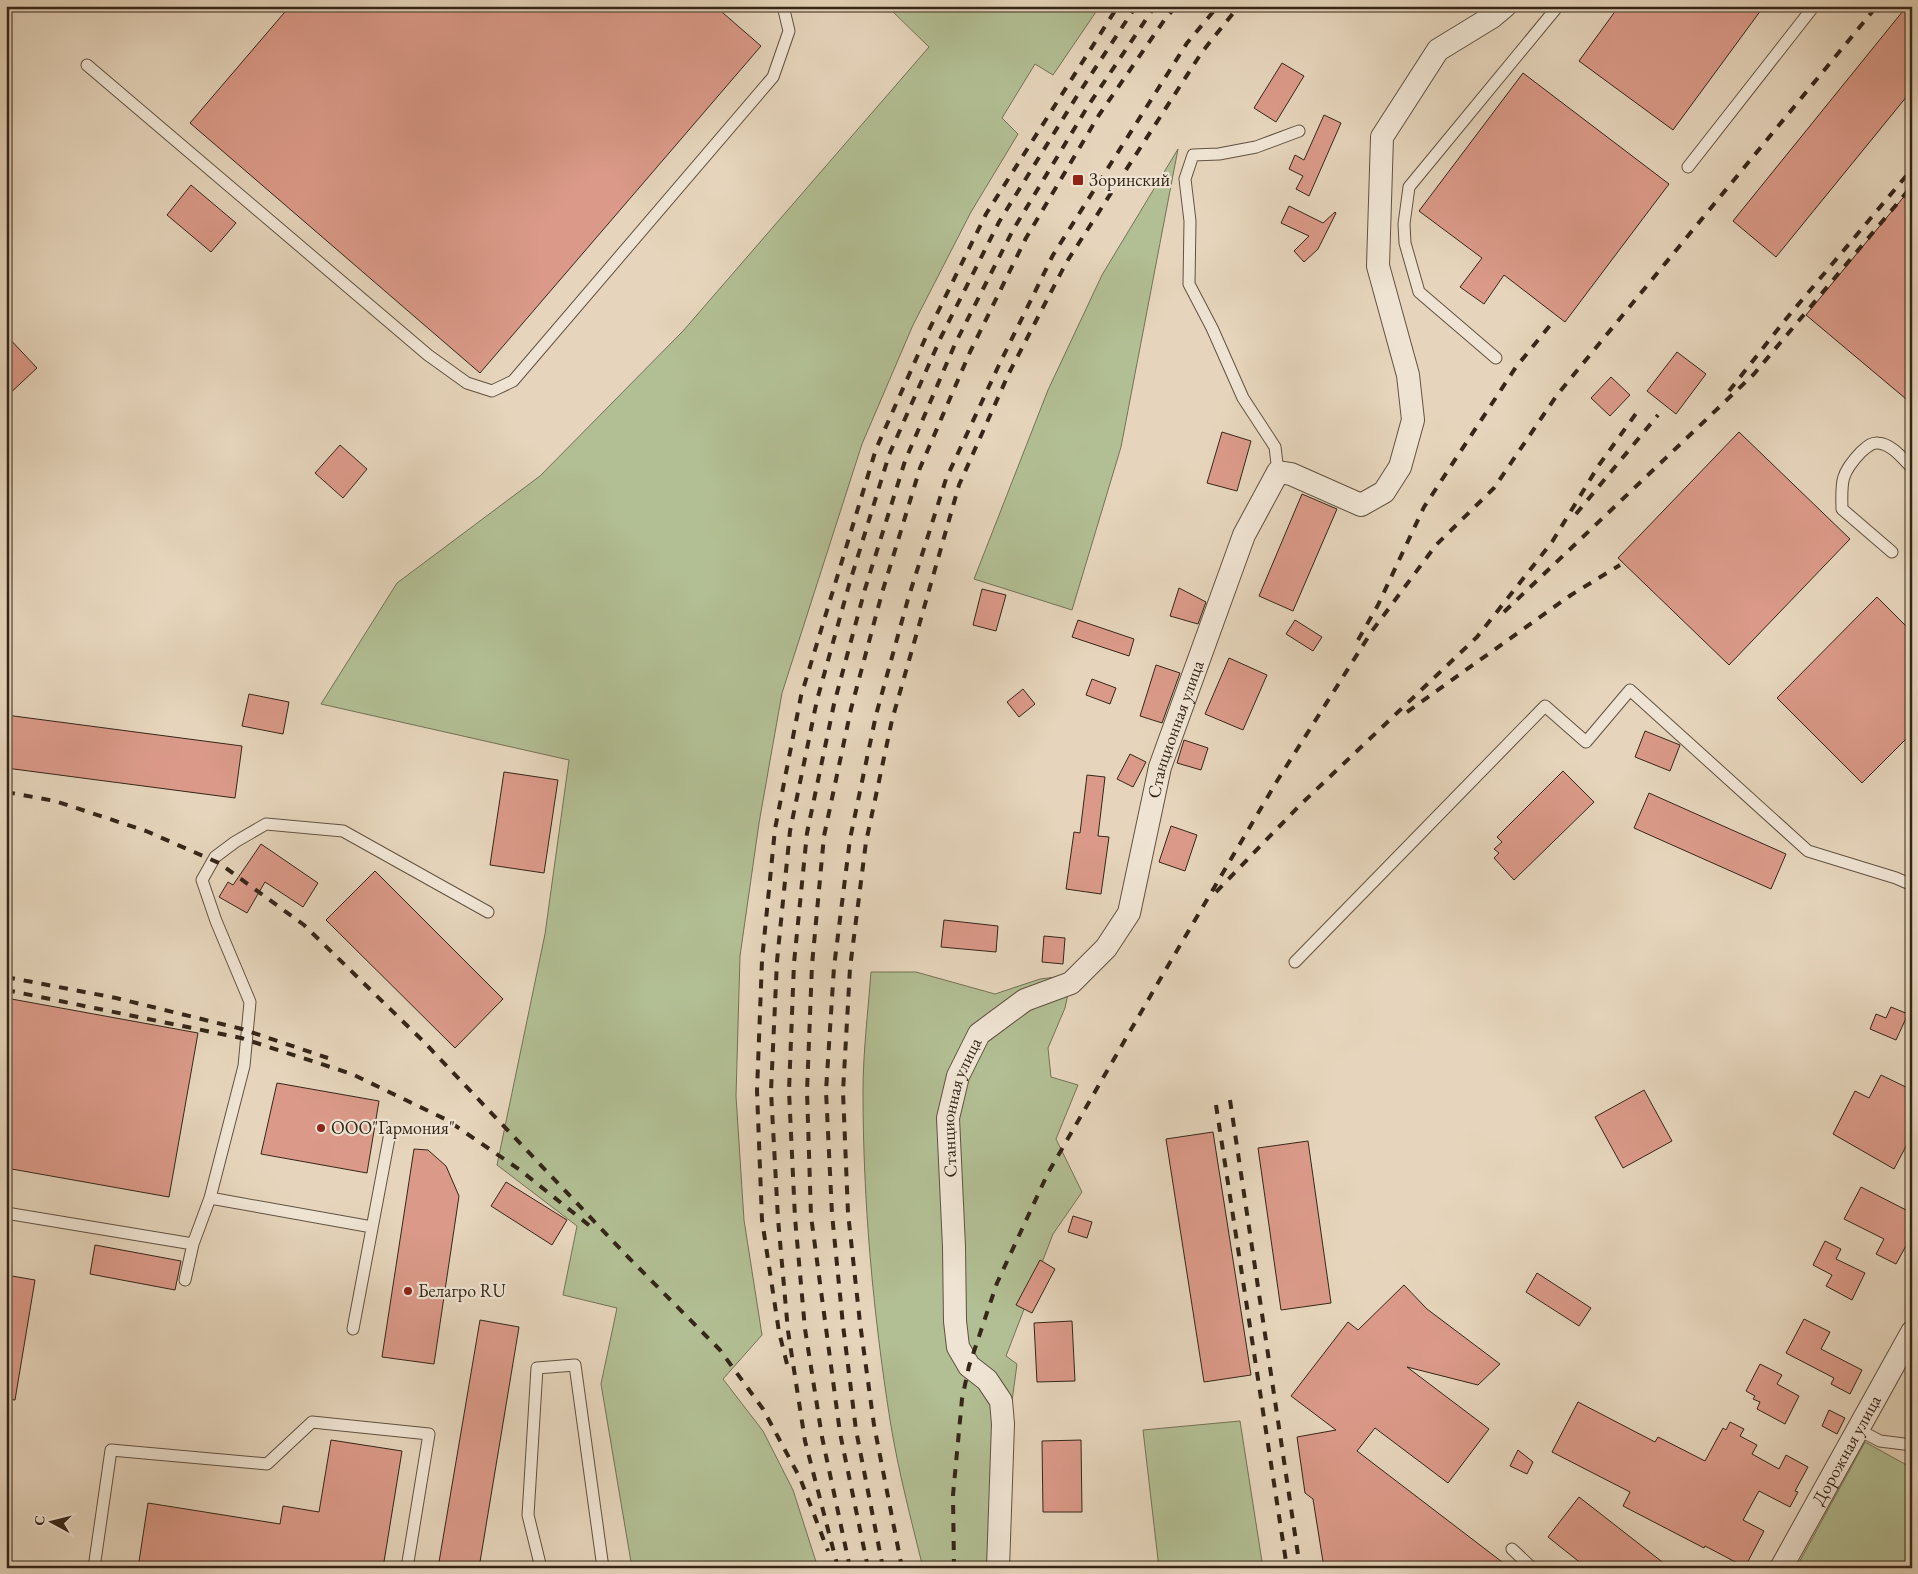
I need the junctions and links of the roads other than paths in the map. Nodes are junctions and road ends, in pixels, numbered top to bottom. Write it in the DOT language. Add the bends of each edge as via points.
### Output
graph roads {
  1 [pos="783,6"];
  2 [pos="1506,6"];
  3 [pos="1558,6"];
  4 [pos="1814,6"];
  5 [pos="87,65"];
  6 [pos="1299,131"];
  7 [pos="1688,167"];
  8 [pos="1496,358"];
  9 [pos="1912,468"];
  10 [pos="1278,472"];
  11 [pos="1892,552"];
  12 [pos="1912,885"];
  13 [pos="488,912"];
  14 [pos="1295,962"];
  15 [pos="390,1133"];
  16 [pos="210,1198"];
  17 [pos="6,1213"];
  18 [pos="372,1226"];
  19 [pos="193,1244"];
  20 [pos="185,1280"];
  21 [pos="353,1329"];
  22 [pos="1912,1332"];
  23 [pos="1857,1428"];
  24 [pos="1912,1445"];
  25 [pos="1512,1549"];
  26 [pos="94,1568"];
  27 [pos="407,1568"];
  28 [pos="541,1568"];
  29 [pos="603,1568"];
  30 [pos="998,1568"];
  31 [pos="1532,1568"];
  32 [pos="1781,1568"];
  1 -- 5 [label="lane" via="789,31 772,77 513,381 492,390 467,383 428,355"];
  2 -- 10 [label="street" via="1438,50 1382,137 1378,266 1408,376 1413,420 1400,467 1384,492 1361,505 1291,474"];
  3 -- 8 [label="lane" via="1409,186 1404,224 1419,292"];
  4 -- 7 [label="lane"];
  6 -- 10 [label="lane" via="1256,147 1193,155 1185,179 1190,221 1188,284 1243,398 1276,448"];
  9 -- 11 [label="lane" via="1892,448 1878,443 1868,445 1845,472 1842,509"];
  10 -- 30 [label="street, Станционная улица" via="1244,535 1160,767 1128,913 1106,948 1071,984 1026,1000 979,1034 958,1076 948,1118 955,1321 958,1347 969,1366 987,1380 1001,1401 1004,1424"];
  12 -- 14 [label="lane" via="1808,851 1630,690 1586,742 1545,706"];
  13 -- 16 [label="lane" via="343,831 266,824 215,857 202,880 250,1002 244,1066"];
  15 -- 18 [label="lane"];
  16 -- 18 [label="lane"];
  16 -- 19 [label="lane"];
  17 -- 19 [label="lane"];
  18 -- 21 [label="lane"];
  19 -- 20 [label="lane"];
  22 -- 23 [label="street, Дорожная улица"];
  23 -- 24 [label="lane" via="1880,1441"];
  23 -- 32 [label="street, Дорожная улица"];
  25 -- 31 [label="lane"];
  26 -- 27 [label="lane" via="111,1450 267,1464 312,1422 429,1434"];
  28 -- 29 [label="lane" via="528,1515 537,1368 575,1365"];
}
